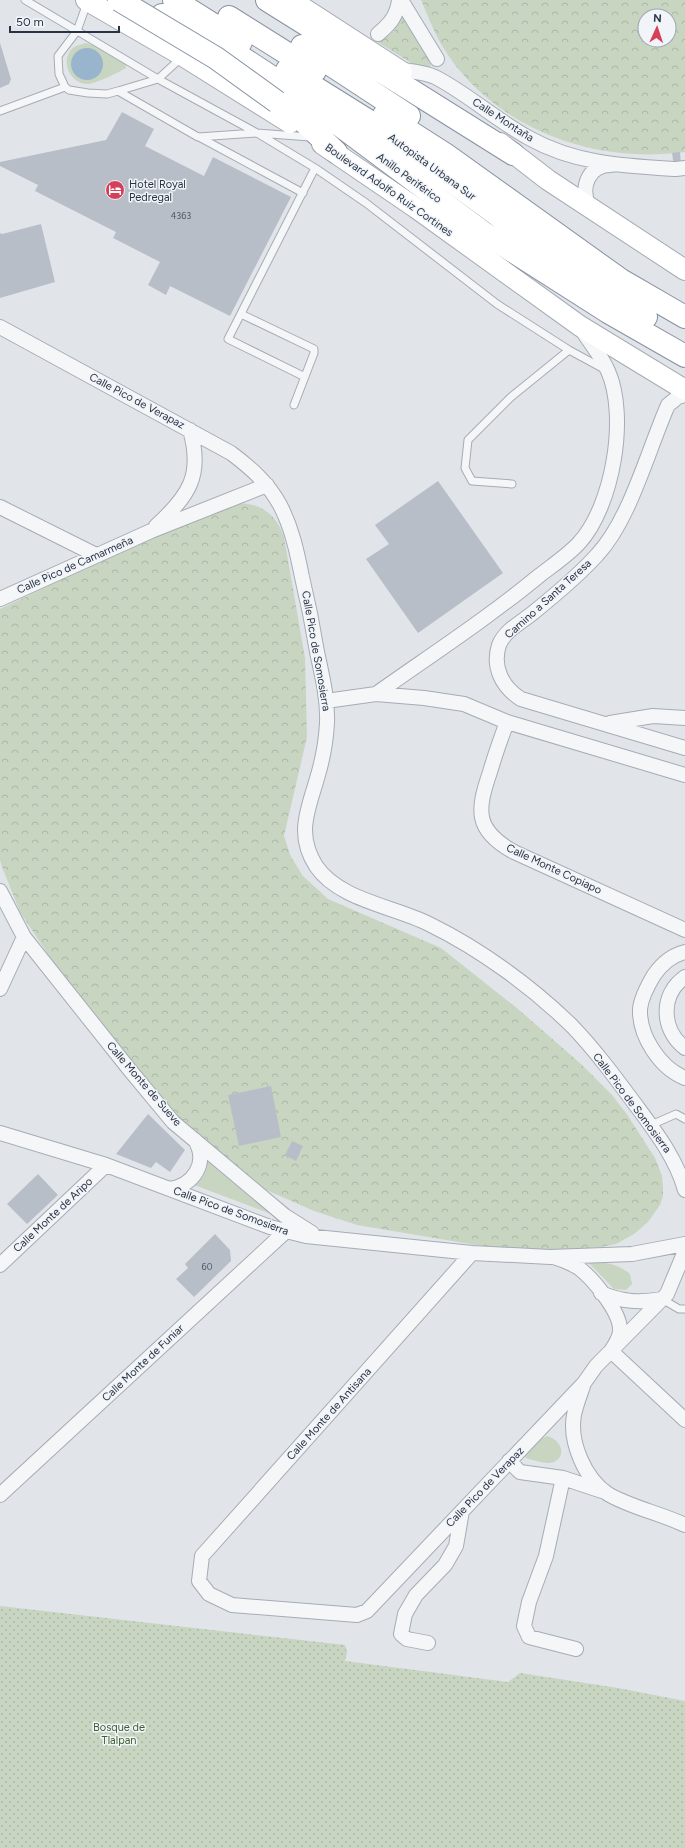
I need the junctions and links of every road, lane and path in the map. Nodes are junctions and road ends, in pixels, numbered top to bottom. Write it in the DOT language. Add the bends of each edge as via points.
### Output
graph roads {
  1 [pos="25,0"];
  2 [pos="87,0"];
  3 [pos="110,0"];
  4 [pos="119,0"];
  5 [pos="135,0"];
  6 [pos="174,0"];
  7 [pos="203,0"];
  8 [pos="226,0"];
  9 [pos="267,0"];
  10 [pos="291,0"];
  11 [pos="400,0"];
  12 [pos="77,31"];
  13 [pos="378,34"];
  14 [pos="238,55"];
  15 [pos="183,56"];
  16 [pos="437,59"];
  17 [pos="396,69"];
  18 [pos="158,78"];
  19 [pos="64,87"];
  20 [pos="118,91"];
  21 [pos="0,111"];
  22 [pos="257,133"];
  23 [pos="198,137"];
  24 [pos="310,137"];
  25 [pos="336,152"];
  26 [pos="513,154"];
  27 [pos="615,165"];
  28 [pos="315,168"];
  29 [pos="685,168"];
  30 [pos="303,193"];
  31 [pos="589,206"];
  32 [pos="685,270"];
  33 [pos="685,302"];
  34 [pos="241,314"];
  35 [pos="685,317"];
  36 [pos="580,326"];
  37 [pos="0,327"];
  38 [pos="685,341"];
  39 [pos="569,350"];
  40 [pos="685,356"];
  41 [pos="608,371"];
  42 [pos="305,377"];
  43 [pos="685,390"];
  44 [pos="685,395"];
  45 [pos="294,405"];
  46 [pos="190,430"];
  47 [pos="512,484"];
  48 [pos="267,485"];
  49 [pos="0,507"];
  50 [pos="151,531"];
  51 [pos="96,555"];
  52 [pos="521,591"];
  53 [pos="0,599"];
  54 [pos="534,612"];
  55 [pos="376,694"];
  56 [pos="326,701"];
  57 [pos="685,718"];
  58 [pos="507,722"];
  59 [pos="605,724"];
  60 [pos="685,748"];
  61 [pos="685,775"];
  62 [pos="0,891"];
  63 [pos="685,930"];
  64 [pos="24,937"];
  65 [pos="685,952"];
  66 [pos="685,977"];
  67 [pos="0,989"];
  68 [pos="685,1048"];
  69 [pos="685,1078"];
  70 [pos="685,1119"];
  71 [pos="651,1125"];
  72 [pos="0,1133"];
  73 [pos="193,1138"];
  74 [pos="106,1165"];
  75 [pos="169,1189"];
  76 [pos="685,1190"];
  77 [pos="285,1232"];
  78 [pos="327,1239"];
  79 [pos="685,1244"];
  80 [pos="685,1252"];
  81 [pos="472,1253"];
  82 [pos="550,1257"];
  83 [pos="0,1265"];
  84 [pos="602,1293"];
  85 [pos="662,1299"];
  86 [pos="685,1309"];
  87 [pos="611,1351"];
  88 [pos="584,1383"];
  89 [pos="685,1420"];
  90 [pos="509,1462"];
  91 [pos="563,1478"];
  92 [pos="608,1493"];
  93 [pos="0,1495"];
  94 [pos="462,1511"];
  95 [pos="685,1525"];
  96 [pos="199,1581"];
  97 [pos="428,1643"];
  98 [pos="576,1649"];
  1 -- 12 [label="lane"];
  2 -- 12 [label="lane"];
  2 -- 15 [label="main road, Boulevard Adolfo Ruiz Cortines"];
  3 -- 14 [label="highway"];
  4 -- 25 [label="highway, bridge" via="216,58 305,123"];
  5 -- 14 [label="highway, Anillo Periférico"];
  6 -- 38 [label="highway, Autopista Urbana Sur" via="372,123 598,287"];
  7 -- 35 [label="highway, Autopista Urbana Sur" via="445,154 621,280"];
  8 -- 33 [label="highway" via="385,100 624,267"];
  9 -- 26 [label="highway"];
  10 -- 17 [label="main road"];
  11 -- 13 [label="street" via="391,23"];
  11 -- 16 [label="street"];
  12 -- 18 [label="lane"];
  12 -- 19 [label="lane" via="58,56 59,74"];
  14 -- 40 [label="highway, Anillo Periférico" via="299,95 484,233 608,312"];
  15 -- 18 [label="lane"];
  15 -- 24 [label="main road, Boulevard Adolfo Ruiz Cortines"];
  17 -- 26 [label="main road" via="470,117"];
  17 -- 27 [label="street, Calle Montaña" via="434,77 515,130 546,146 579,158"];
  18 -- 20 [label="lane"];
  18 -- 22 [label="lane"];
  19 -- 20 [label="lane" via="88,93 107,94"];
  19 -- 21 [label="lane"];
  20 -- 23 [label="lane"];
  22 -- 23 [label="lane"];
  22 -- 24 [label="lane"];
  22 -- 28 [label="lane"];
  23 -- 30 [label="lane"];
  24 -- 25 [label="main road, Boulevard Adolfo Ruiz Cortines"];
  25 -- 36 [label="main road, Boulevard Adolfo Ruiz Cortines"];
  26 -- 31 [label="main road"];
  27 -- 29 [label="street, Calle Montaña"];
  27 -- 31 [label="street" via="602,166 591,173 584,192"];
  28 -- 30 [label="lane"];
  28 -- 39 [label="lane" via="366,203 497,304"];
  30 -- 34 [label="lane"];
  31 -- 32 [label="main road"];
  34 -- 42 [label="lane" via="314,349"];
  34 -- 42 [label="lane" via="228,339"];
  36 -- 41 [label="street, Camino a Santa Teresa"];
  36 -- 43 [label="main road, Boulevard Adolfo Ruiz Cortines"];
  37 -- 46 [label="street, Calle Pico de Verapaz"];
  39 -- 41 [label="lane"];
  39 -- 47 [label="lane" via="511,397 468,440 465,468 472,481"];
  41 -- 52 [label="street, Camino a Santa Teresa" via="616,405 616,446 607,491 594,521 579,543"];
  42 -- 45 [label="lane"];
  44 -- 54 [label="street, Camino a Santa Teresa" via="668,405 622,519 610,539 597,555"];
  46 -- 48 [label="street, Calle Pico de Verapaz" via="236,457"];
  46 -- 50 [label="street, Calle Pico de Camarmeña" via="195,460 189,488 169,514"];
  48 -- 50 [label="street, Calle Pico de Camarmeña"];
  48 -- 56 [label="street, Calle Pico de Somosierra" via="292,529"];
  49 -- 51 [label="street"];
  50 -- 51 [label="street, Calle Pico de Camarmeña"];
  51 -- 53 [label="street, Calle Pico de Camarmeña"];
  52 -- 54 [label="street"];
  52 -- 55 [label="street, Camino a Santa Teresa"];
  54 -- 59 [label="street, Camino a Santa Teresa" via="504,635 500,644 497,664 504,684 513,694 529,703"];
  55 -- 56 [label="street, Camino a Santa Teresa"];
  55 -- 58 [label="street, Camino a Santa Teresa" via="464,704"];
  56 -- 71 [label="street, Calle Pico de Somosierra" via="324,749 304,827 307,846 321,873 347,893 412,916 441,930 516,977 572,1026 609,1069"];
  57 -- 59 [label="street" via="654,716"];
  58 -- 61 [label="street, Camino a Santa Teresa"];
  58 -- 63 [label="street, Calle Monte Copiapo" via="480,803 482,820 491,835 514,852"];
  59 -- 60 [label="street, Camino a Santa Teresa"];
  62 -- 64 [label="street, Calle Monte de Sueve"];
  64 -- 67 [label="street"];
  64 -- 73 [label="street, Calle Monte de Sueve" via="168,1116"];
  65 -- 69 [label="street" via="679,953 659,967 646,987 640,1009 644,1037 660,1060"];
  66 -- 68 [label="street" via="670,994 666,1012 670,1030"];
  70 -- 71 [label="lane" via="676,1114"];
  71 -- 76 [label="street, Calle Pico de Somosierra" via="677,1166"];
  72 -- 74 [label="street, Calle Pico de Somosierra"];
  73 -- 75 [label="street" via="200,1158 197,1172 182,1186"];
  73 -- 78 [label="street, Calle Monte de Sueve" via="285,1216 304,1230"];
  74 -- 75 [label="street, Calle Pico de Somosierra"];
  74 -- 83 [label="street, Calle Monte de Aripo"];
  75 -- 77 [label="street, Calle Pico de Somosierra"];
  77 -- 78 [label="street, Calle Pico de Somosierra"];
  77 -- 93 [label="street, Calle Monte de Funiar"];
  78 -- 81 [label="street, Calle Pico de Somosierra"];
  79 -- 82 [label="street, Calle Pico de Somosierra" via="632,1254"];
  80 -- 85 [label="street" via="667,1294"];
  81 -- 82 [label="street, Calle Pico de Somosierra"];
  81 -- 96 [label="street, Calle Monte de Antisana" via="202,1556"];
  82 -- 84 [label="street" via="579,1268"];
  84 -- 85 [label="street" via="631,1302"];
  84 -- 87 [label="street" via="619,1324 618,1339"];
  85 -- 86 [label="lane" via="679,1309"];
  85 -- 87 [label="street"];
  87 -- 88 [label="street"];
  87 -- 89 [label="street"];
  88 -- 90 [label="street, Calle Pico de Verapaz"];
  88 -- 92 [label="street" via="574,1415 575,1438 581,1460 588,1473"];
  90 -- 91 [label="street" via="520,1472"];
  90 -- 94 [label="street, Calle Pico de Verapaz"];
  91 -- 92 [label="street"];
  91 -- 98 [label="street" via="546,1556 529,1602 524,1626 529,1638"];
  92 -- 95 [label="street"];
  94 -- 96 [label="street, Calle Pico de Verapaz" via="367,1611 357,1615 232,1604 209,1594"];
  94 -- 97 [label="street" via="456,1546 446,1565 416,1595 405,1614 401,1634 406,1640"];
}
